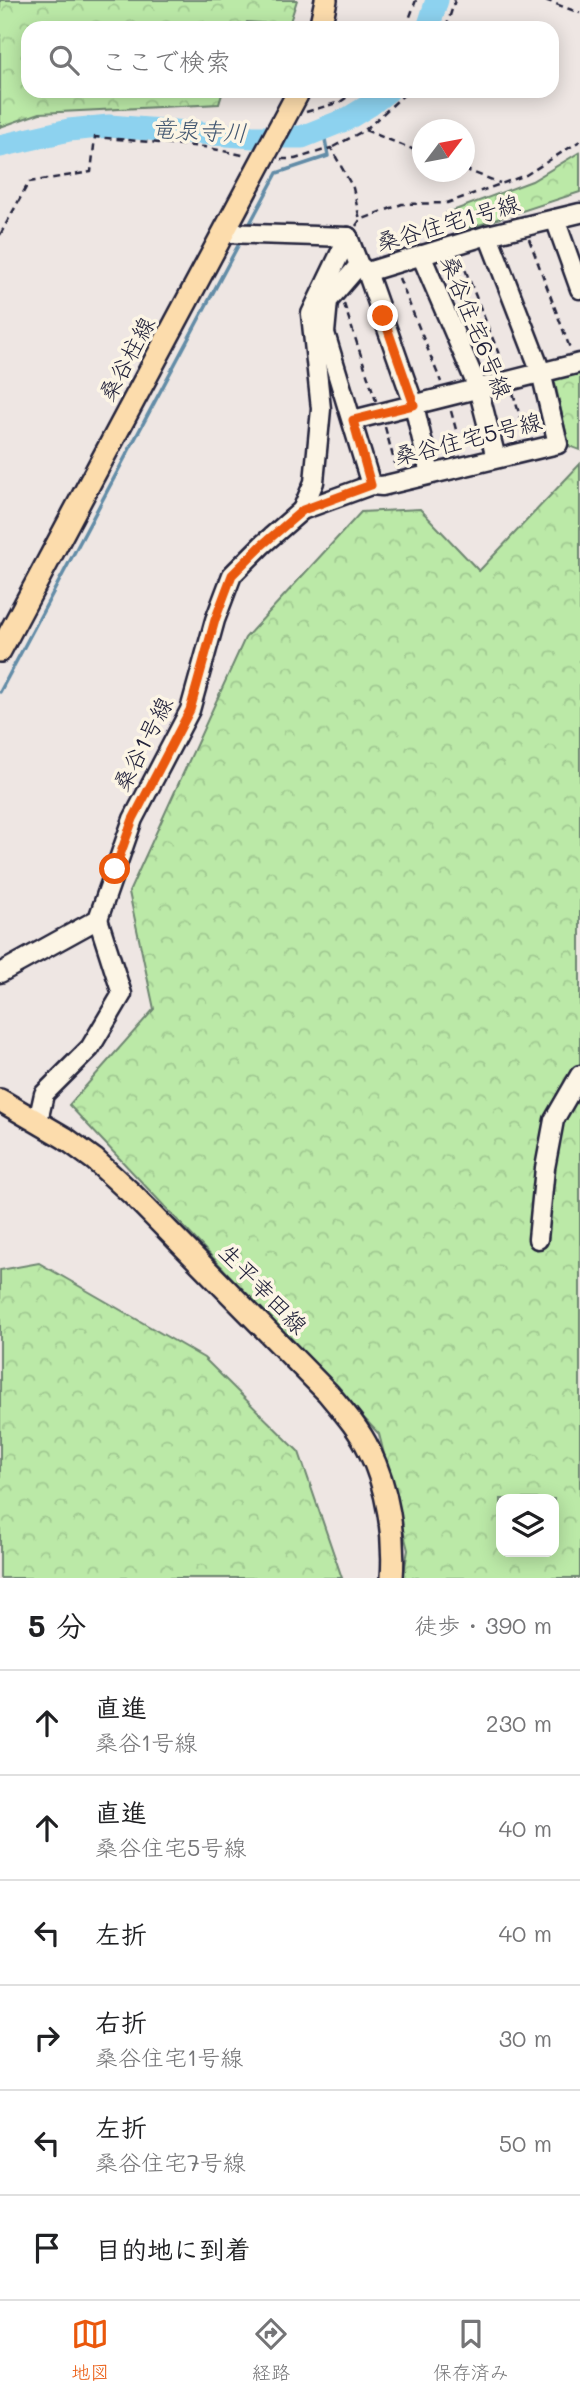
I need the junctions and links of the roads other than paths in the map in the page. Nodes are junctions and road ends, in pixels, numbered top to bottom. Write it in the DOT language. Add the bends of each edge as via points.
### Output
graph roads {
  1 [pos="326,0"];
  2 [pos="322,21"];
  3 [pos="296,98"];
  4 [pos="580,213"];
  5 [pos="555,219"];
  6 [pos="224,233"];
  7 [pos="488,235"];
  8 [pos="348,237"];
  9 [pos="421,255"];
  10 [pos="363,269"];
  11 [pos="580,289"];
  12 [pos="578,363"];
  13 [pos="541,372"];
  14 [pos="478,388"];
  15 [pos="414,405"];
  16 [pos="353,420"];
  17 [pos="496,458"];
  18 [pos="430,474"];
  19 [pos="371,485"];
  20 [pos="303,510"];
  21 [pos="0,650"];
  22 [pos="98,919"];
  23 [pos="0,973"];
  24 [pos="580,1075"];
  25 [pos="0,1100"];
  26 [pos="38,1121"];
  27 [pos="538,1239"];
  28 [pos="392,1578"];
  1 -- 2 [label="main road"];
  3 -- 6 [label="main road, 桑谷柱線"];
  4 -- 5 [label="street, 桑谷住宅1号線"];
  5 -- 7 [label="street, 桑谷住宅1号線"];
  5 -- 11 [label="street"];
  6 -- 8 [label="street"];
  6 -- 21 [label="main road, 桑谷柱線"];
  7 -- 9 [label="street, 桑谷住宅1号線"];
  7 -- 13 [label="street, 桑谷住宅5号線"];
  8 -- 10 [label="street"];
  8 -- 20 [label="street" via="311,314 321,409 314,482"];
  9 -- 10 [label="street, 桑谷住宅1号線"];
  9 -- 14 [label="street, 桑谷住宅6号線"];
  10 -- 15 [label="street"];
  10 -- 16 [label="street, 桑谷住宅1号線" via="328,301 325,333"];
  12 -- 13 [label="street"];
  13 -- 14 [label="street"];
  13 -- 17 [label="street, 桑谷住宅5号線" via="558,444"];
  14 -- 15 [label="street"];
  14 -- 17 [label="street, 桑谷住宅6号線"];
  15 -- 16 [label="street"];
  15 -- 18 [label="street"];
  16 -- 19 [label="street, 桑谷住宅1号線"];
  17 -- 18 [label="street, 桑谷住宅5号線"];
  18 -- 19 [label="street, 桑谷住宅5号線"];
  19 -- 20 [label="street, 桑谷住宅5号線"];
  20 -- 22 [label="street, 桑谷1号線" via="232,575 190,710 133,819"];
  22 -- 23 [label="street"];
  22 -- 26 [label="street" via="122,994 90,1048 44,1094"];
  24 -- 27 [label="street" via="554,1120"];
  25 -- 26 [label="main road, 生平幸田線"];
  26 -- 28 [label="main road, 生平幸田線" via="96,1160 132,1194 352,1421 381,1482 390,1524"];
}
